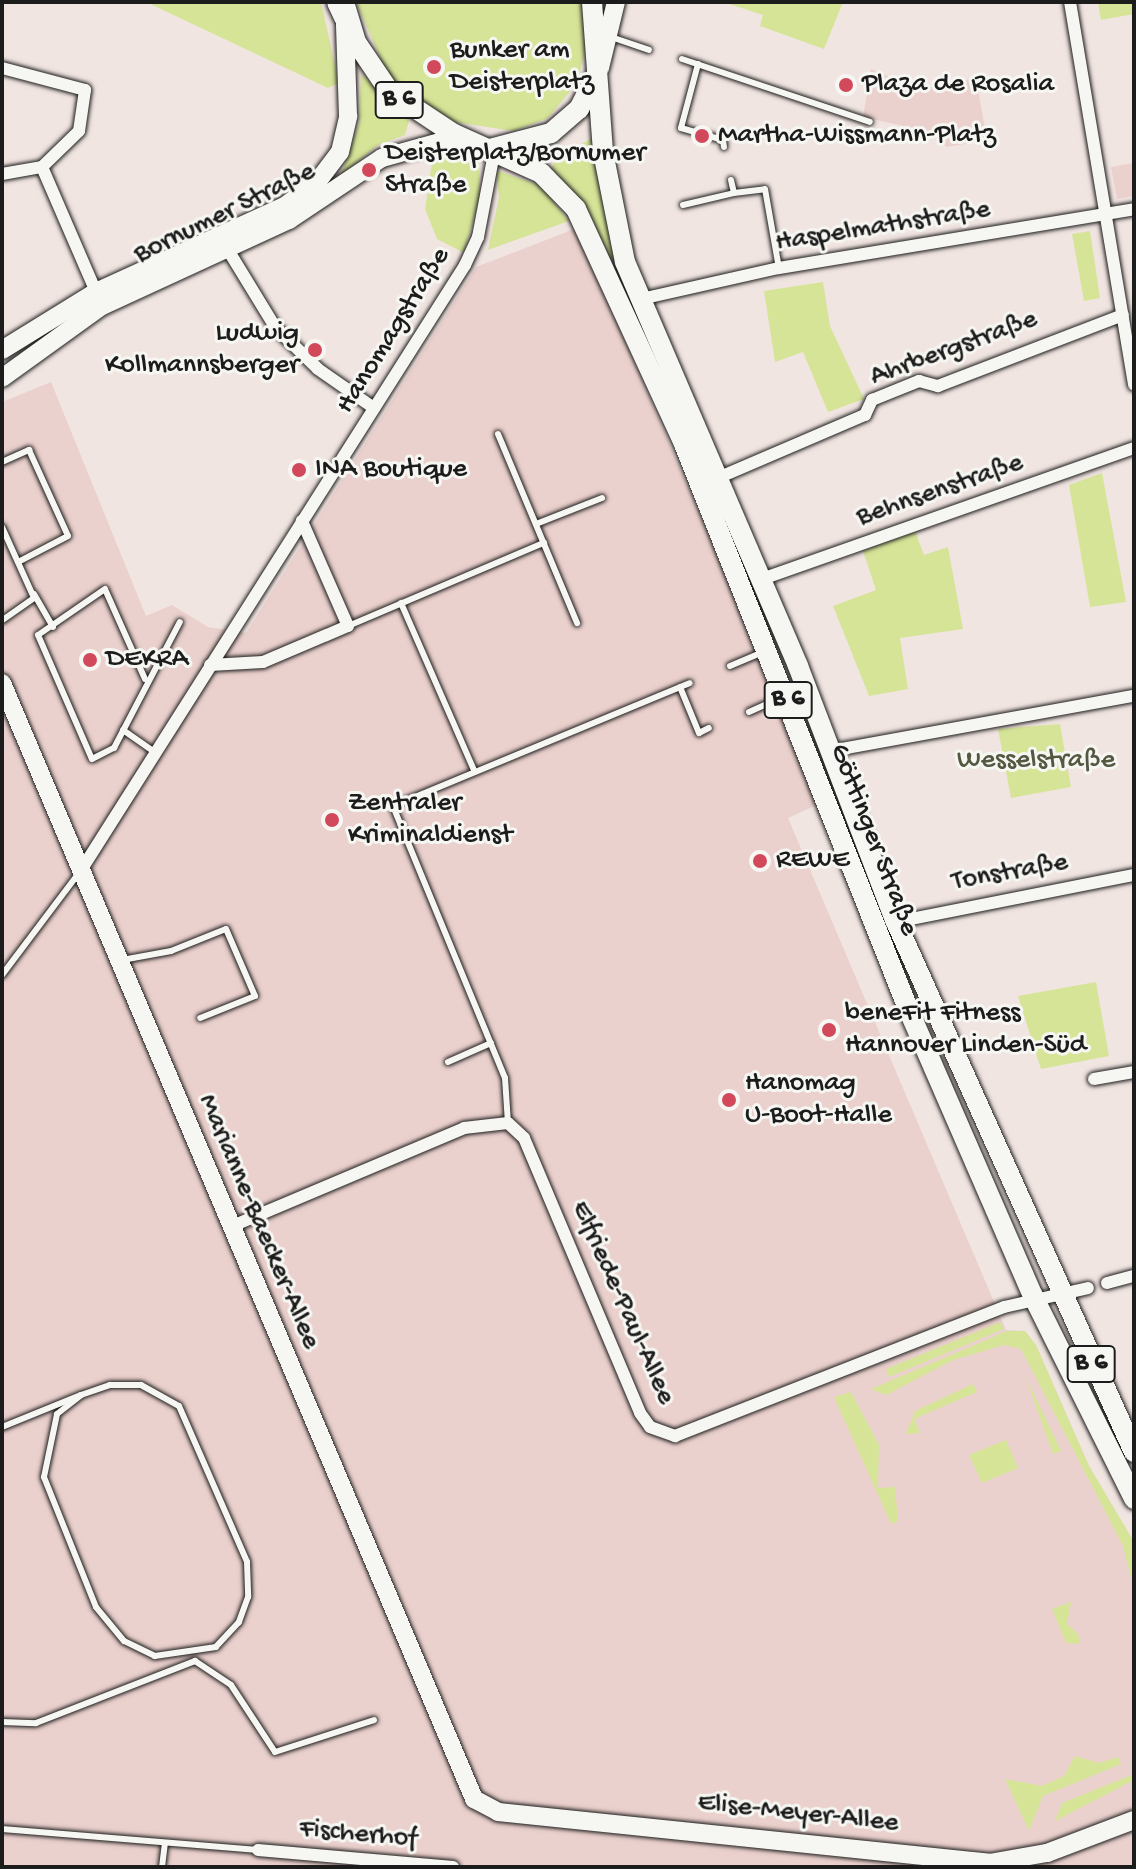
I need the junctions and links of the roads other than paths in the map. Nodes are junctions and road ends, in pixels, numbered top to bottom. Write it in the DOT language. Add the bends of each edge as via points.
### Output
graph roads {
  1 [pos="592,2"];
  2 [pos="616,2"];
  3 [pos="1070,2"];
  4 [pos="342,7"];
  5 [pos="607,36"];
  6 [pos="649,50"];
  7 [pos="682,59"];
  8 [pos="698,64"];
  9 [pos="2,68"];
  10 [pos="599,71"];
  11 [pos="870,122"];
  12 [pos="724,147"];
  13 [pos="490,151"];
  14 [pos="42,167"];
  15 [pos="2,174"];
  16 [pos="731,180"];
  17 [pos="734,193"];
  18 [pos="683,205"];
  19 [pos="1134,209"];
  20 [pos="1105,215"];
  21 [pos="223,241"];
  22 [pos="779,268"];
  23 [pos="96,292"];
  24 [pos="641,299"];
  25 [pos="1123,315"];
  26 [pos="2,350"];
  27 [pos="2,378"];
  28 [pos="1134,385"];
  29 [pos="374,408"];
  30 [pos="498,434"];
  31 [pos="1134,448"];
  32 [pos="2,462"];
  33 [pos="720,477"];
  34 [pos="602,498"];
  35 [pos="302,521"];
  36 [pos="536,524"];
  37 [pos="2,527"];
  38 [pos="544,543"];
  39 [pos="18,562"];
  40 [pos="762,579"];
  41 [pos="34,594"];
  42 [pos="401,603"];
  43 [pos="2,620"];
  44 [pos="180,622"];
  45 [pos="577,623"];
  46 [pos="348,626"];
  47 [pos="53,627"];
  48 [pos="768,650"];
  49 [pos="210,665"];
  50 [pos="730,666"];
  51 [pos="145,679"];
  52 [pos="2,683"];
  53 [pos="690,683"];
  54 [pos="680,687"];
  55 [pos="786,696"];
  56 [pos="1134,696"];
  57 [pos="749,712"];
  58 [pos="709,728"];
  59 [pos="123,730"];
  60 [pos="830,751"];
  61 [pos="154,752"];
  62 [pos="475,772"];
  63 [pos="80,872"];
  64 [pos="1134,875"];
  65 [pos="896,922"];
  66 [pos="119,961"];
  67 [pos="2,975"];
  68 [pos="200,1018"];
  69 [pos="491,1043"];
  70 [pos="448,1062"];
  71 [pos="1134,1072"];
  72 [pos="1094,1079"];
  73 [pos="508,1123"];
  74 [pos="230,1227"];
  75 [pos="1134,1276"];
  76 [pos="1107,1283"];
  77 [pos="1088,1288"];
  78 [pos="1056,1290"];
  79 [pos="1033,1296"];
  80 [pos="81,1395"];
  81 [pos="2,1427"];
  82 [pos="1134,1452"];
  83 [pos="1134,1499"];
  84 [pos="374,1720"];
  85 [pos="2,1722"];
  86 [pos="462,1782"];
  87 [pos="1134,1820"];
  88 [pos="2,1829"];
  89 [pos="165,1843"];
  90 [pos="258,1850"];
  91 [pos="162,1867"];
  92 [pos="453,1867"];
  1 -- 10 [label="main road, B 6"];
  2 -- 5 [label="street"];
  3 -- 20 [label="street"];
  4 -- 13 [label="main road, B 6" via="389,91"];
  4 -- 21 [label="street, Bornumer Straße" via="348,116 340,152 302,195"];
  5 -- 6 [label="lane"];
  5 -- 10 [label="street"];
  7 -- 8 [label="lane"];
  8 -- 11 [label="lane"];
  8 -- 12 [label="lane" via="681,128 723,140"];
  9 -- 14 [label="street" via="85,90 79,131"];
  10 -- 13 [label="main road" via="579,109 551,133"];
  10 -- 24 [label="main road, Göttinger Straße / B 6" via="610,208"];
  13 -- 21 [label="street, Bornumer Straße" via="443,141 401,149 324,200"];
  13 -- 29 [label="street, Hanomagstraße" via="478,237"];
  13 -- 48 [label="main road, Göttinger Straße / B 6" via="551,180 576,209"];
  14 -- 15 [label="street"];
  14 -- 23 [label="street"];
  16 -- 17 [label="lane"];
  17 -- 18 [label="lane"];
  17 -- 22 [label="lane" via="765,189"];
  19 -- 20 [label="street, Haspelmathstraße"];
  20 -- 22 [label="street, Haspelmathstraße"];
  20 -- 25 [label="street"];
  21 -- 23 [label="street, Bornumer Straße"];
  21 -- 27 [label="street, Bornumer Straße" via="102,306"];
  21 -- 29 [label="street" via="275,327 318,369"];
  22 -- 24 [label="street, Haspelmathstraße"];
  23 -- 26 [label="street, Bornumer Straße"];
  24 -- 33 [label="main road, Göttinger Straße / B 6"];
  25 -- 28 [label="street"];
  25 -- 33 [label="street, Ahrbergstraße" via="938,386 919,381 872,400 865,415"];
  29 -- 35 [label="street, Hanomagstraße"];
  30 -- 36 [label="lane"];
  31 -- 40 [label="street, Behnsenstraße"];
  32 -- 39 [label="lane" via="29,450 68,537"];
  33 -- 40 [label="main road, Göttinger Straße / B 6"];
  34 -- 36 [label="lane"];
  35 -- 46 [label="street"];
  35 -- 49 [label="street, Hanomagstraße"];
  36 -- 38 [label="lane"];
  37 -- 39 [label="lane"];
  38 -- 42 [label="lane"];
  38 -- 45 [label="lane"];
  39 -- 41 [label="lane"];
  40 -- 60 [label="main road, Göttinger Straße / B 6"];
  41 -- 43 [label="lane" via="31,606"];
  41 -- 47 [label="lane"];
  42 -- 46 [label="lane"];
  42 -- 62 [label="lane"];
  44 -- 51 [label="lane"];
  46 -- 49 [label="street" via="263,662"];
  47 -- 51 [label="lane" via="105,589"];
  47 -- 59 [label="lane" via="38,635 92,759 114,748"];
  48 -- 50 [label="lane"];
  48 -- 55 [label="main road, Göttinger Straße / B 6"];
  49 -- 61 [label="street, Hanomagstraße"];
  51 -- 59 [label="lane"];
  52 -- 63 [label="street, Marianne-Baecker-Allee"];
  53 -- 54 [label="lane"];
  54 -- 58 [label="lane" via="699,733"];
  54 -- 62 [label="lane"];
  55 -- 57 [label="lane"];
  55 -- 79 [label="main road, Göttinger Straße / B 6"];
  56 -- 60 [label="street"];
  59 -- 61 [label="lane"];
  60 -- 65 [label="main road, Göttinger Straße / B 6"];
  61 -- 63 [label="street, Hanomagstraße"];
  62 -- 69 [label="lane" via="393,806"];
  63 -- 66 [label="street, Marianne-Baecker-Allee"];
  63 -- 67 [label="lane"];
  64 -- 65 [label="street, Tonstraße"];
  65 -- 78 [label="main road, Göttinger Straße / B 6"];
  66 -- 68 [label="lane" via="171,951 226,929 255,996"];
  66 -- 74 [label="street, Marianne-Baecker-Allee"];
  69 -- 70 [label="lane"];
  69 -- 73 [label="lane" via="505,1078"];
  71 -- 72 [label="street"];
  73 -- 74 [label="street" via="464,1128"];
  73 -- 79 [label="street, Elfriede-Paul-Allee" via="524,1138 640,1413 663,1434 682,1435"];
  74 -- 86 [label="street, Marianne-Baecker-Allee"];
  75 -- 76 [label="street"];
  77 -- 78 [label="street, Elfriede-Paul-Allee"];
  78 -- 79 [label="street, Elfriede-Paul-Allee"];
  78 -- 82 [label="main road, Göttinger Straße / B 6"];
  79 -- 83 [label="main road, Göttinger Straße / B 6"];
  80 -- 80 [label="lane" via="57,1414 44,1477 96,1607 124,1641 155,1656 216,1647 239,1622 248,1597 247,1562 195,1431 179,1406 141,1385"];
  80 -- 81 [label="lane"];
  84 -- 85 [label="lane" via="275,1752 231,1685 195,1661 36,1723"];
  86 -- 87 [label="street, Elise-Meyer-Allee" via="474,1799 498,1812 989,1863 1047,1853"];
  88 -- 89 [label="lane"];
  89 -- 90 [label="lane"];
  89 -- 91 [label="lane"];
  90 -- 92 [label="street, Fischerhof"];
}
